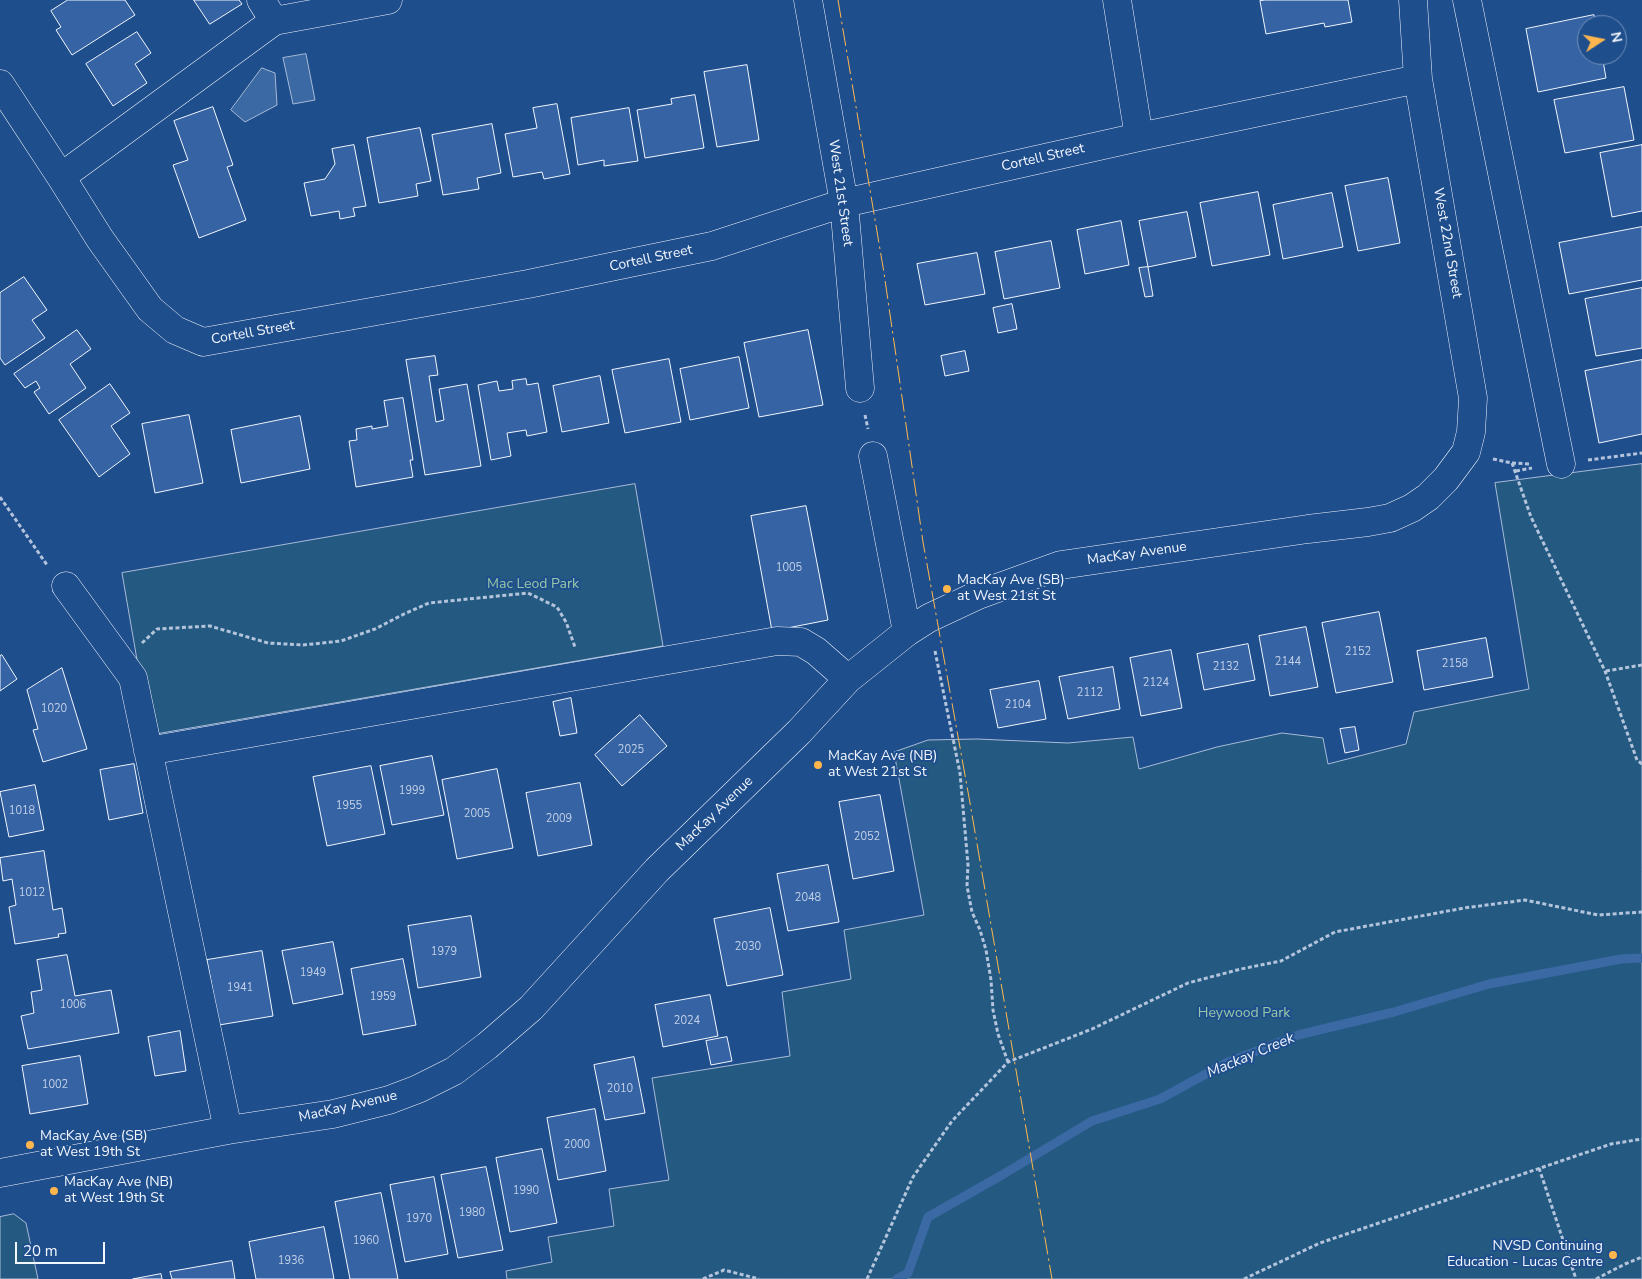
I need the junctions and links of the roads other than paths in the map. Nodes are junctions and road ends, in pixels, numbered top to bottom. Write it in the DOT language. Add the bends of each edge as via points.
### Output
graph roads {
  1 [pos="388,0"];
  2 [pos="808,0"];
  3 [pos="1117,0"];
  4 [pos="1413,0"];
  5 [pos="1467,0"];
  6 [pos="267,10"];
  7 [pos="1418,79"];
  8 [pos="0,84"];
  9 [pos="1139,137"];
  10 [pos="61,177"];
  11 [pos="844,203"];
  12 [pos="860,388"];
  13 [pos="873,456"];
  14 [pos="1561,464"];
  15 [pos="1446,479"];
  16 [pos="66,586"];
  17 [pos="907,632"];
  18 [pos="848,679"];
  19 [pos="148,751"];
  20 [pos="228,1130"];
  21 [pos="0,1173"];
  1 -- 6 [label="street"];
  2 -- 11 [label="street, West 21st Street"];
  3 -- 9 [label="street"];
  4 -- 7 [label="street, West 22nd Street"];
  5 -- 14 [label="street"];
  6 -- 10 [label="street"];
  7 -- 9 [label="street, Cortell Street"];
  7 -- 15 [label="street, West 22nd Street" via="1473,398 1466,452"];
  8 -- 10 [label="street, Cortell Street"];
  9 -- 11 [label="street, Cortell Street"];
  10 -- 11 [label="street, Cortell Street" via="150,309 175,330 203,342 528,284 712,246"];
  11 -- 12 [label="street, West 21st Street"];
  13 -- 17 [label="street"];
  15 -- 17 [label="street, MacKay Avenue" via="1428,497 1390,518 1061,565 978,595"];
  16 -- 19 [label="street" via="133,678"];
  17 -- 18 [label="street, MacKay Avenue"];
  18 -- 19 [label="street" via="801,642 777,641"];
  18 -- 20 [label="street, MacKay Avenue" via="799,732 657,870 531,1008 454,1072 389,1100 333,1114"];
  19 -- 20 [label="street"];
  20 -- 21 [label="street, MacKay Avenue"];
}
